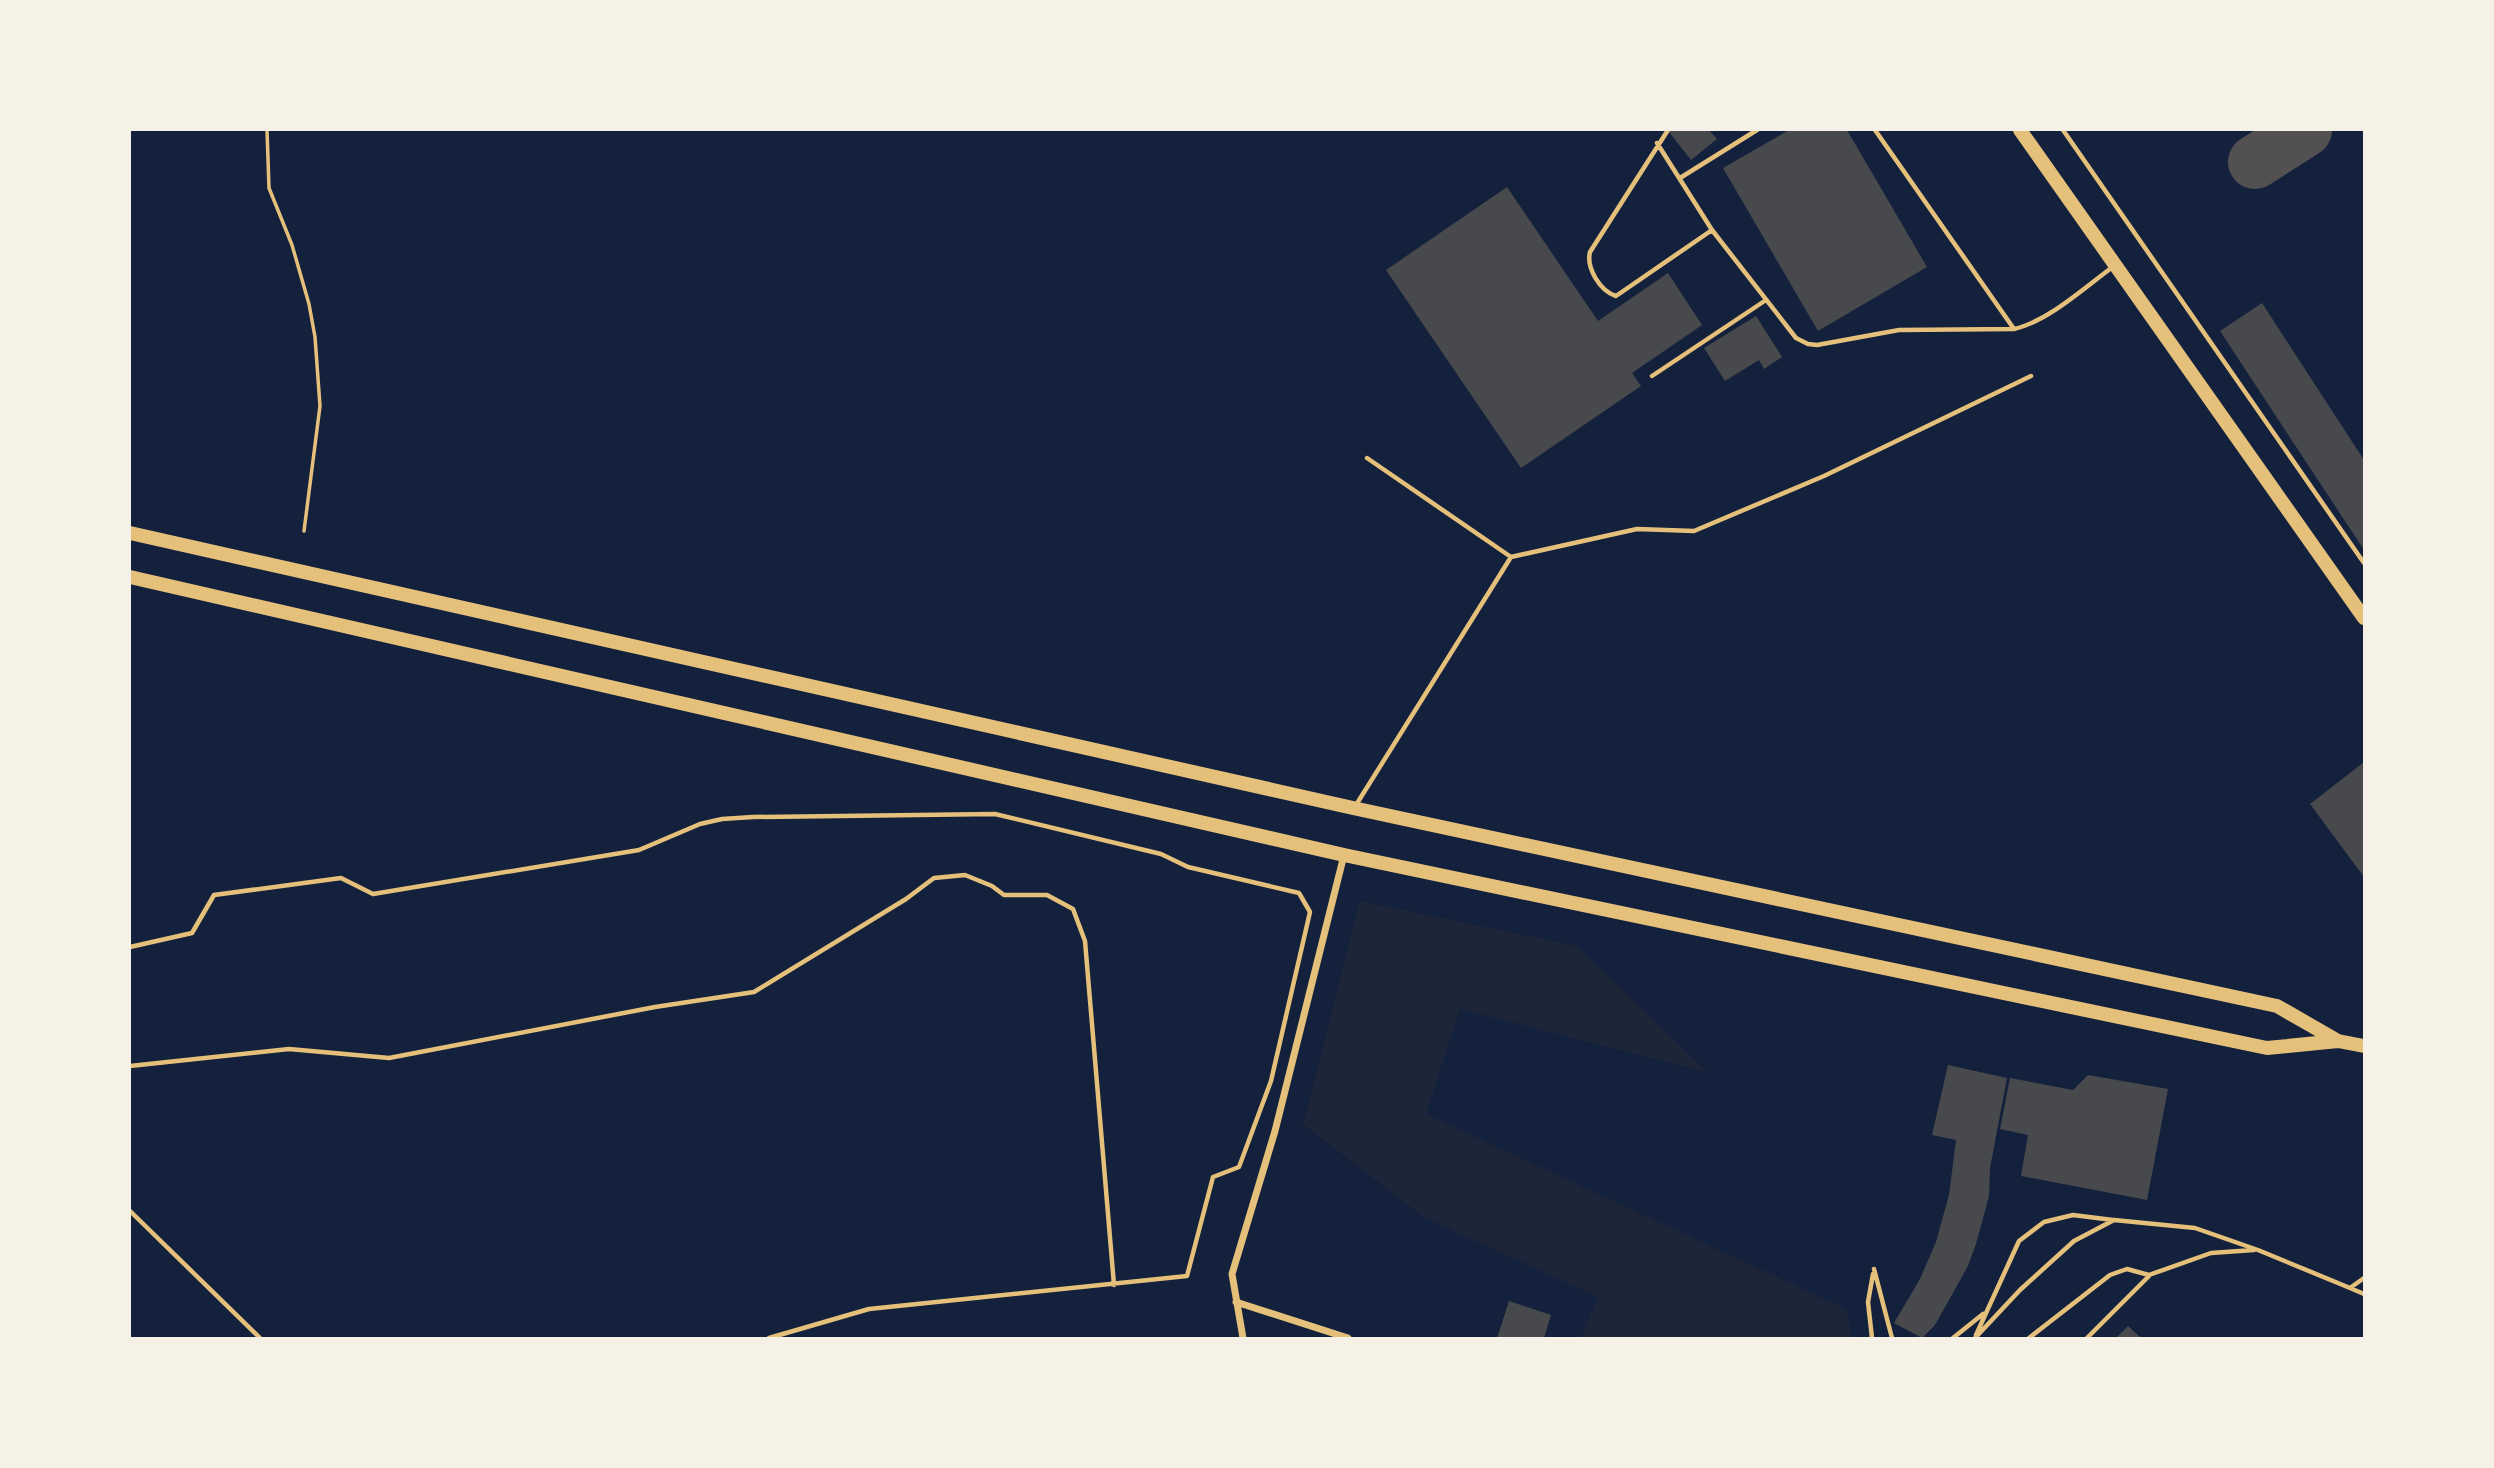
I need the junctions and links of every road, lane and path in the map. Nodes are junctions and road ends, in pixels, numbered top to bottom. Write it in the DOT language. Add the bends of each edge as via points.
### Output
graph roads {
  1 [pos="267,130"];
  2 [pos="1668,130"];
  3 [pos="1757,130"];
  4 [pos="1875,130"];
  5 [pos="2020,130"];
  6 [pos="2063,130"];
  7 [pos="1657,143"];
  8 [pos="1679,178"];
  9 [pos="1712,230"];
  10 [pos="2115,265"];
  11 [pos="1766,300"];
  12 [pos="2014,329"];
  13 [pos="1652,376"];
  14 [pos="2031,376"];
  15 [pos="1367,458"];
  16 [pos="304,531"];
  17 [pos="130,533"];
  18 [pos="1511,557"];
  19 [pos="2364,563"];
  20 [pos="130,577"];
  21 [pos="2364,618"];
  22 [pos="1353,808"];
  23 [pos="1343,855"];
  24 [pos="130,947"];
  25 [pos="2338,1041"];
  26 [pos="2364,1046"];
  27 [pos="130,1066"];
  28 [pos="130,1210"];
  29 [pos="2114,1220"];
  30 [pos="2258,1250"];
  31 [pos="2149,1275"];
  32 [pos="2364,1278"];
  33 [pos="1114,1285"];
  34 [pos="2350,1288"];
  35 [pos="2364,1294"];
  36 [pos="1237,1302"];
  37 [pos="1986,1311"];
  38 [pos="260,1339"];
  39 [pos="769,1339"];
  40 [pos="1243,1339"];
  41 [pos="1348,1339"];
  42 [pos="1872,1339"];
  43 [pos="1892,1339"];
  44 [pos="1953,1339"];
  45 [pos="1974,1339"];
  46 [pos="2029,1339"];
  47 [pos="2087,1339"];
  1 -- 16 [label="path" via="269,188 292,245 315,337 320,406"];
  2 -- 7 [label="lane"];
  3 -- 8 [label="lane"];
  4 -- 12 [label="lane"];
  5 -- 10 [label="main road"];
  6 -- 19 [label="lane"];
  7 -- 8 [label="lane"];
  7 -- 9 [label="lane" via="1590,252 1592,271 1606,291 1616,296"];
  8 -- 9 [label="lane"];
  9 -- 11 [label="lane"];
  10 -- 12 [label="lane" via="2033,324"];
  10 -- 21 [label="main road"];
  11 -- 12 [label="lane" via="1796,338 1808,344 1899,330"];
  11 -- 13 [label="lane"];
  14 -- 18 [label="lane" via="1824,476 1694,530 1637,529"];
  15 -- 18 [label="lane"];
  17 -- 22 [label="main road"];
  18 -- 22 [label="lane"];
  20 -- 23 [label="main road"];
  22 -- 25 [label="main road" via="2277,1006"];
  23 -- 25 [label="main road" via="2267,1048"];
  23 -- 36 [label="street" via="1275,1131 1232,1274"];
  24 -- 33 [label="lane" via="192,933 214,895 341,878 373,894 639,850 700,824 753,817 995,814 1299,893 1310,912 1271,1081 1240,1167 1213,1177 1187,1276"];
  25 -- 26 [label="main road"];
  27 -- 33 [label="lane" via="289,1049 389,1058 754,992 934,878 965,875 1004,895 1047,895 1073,909 1085,941"];
  28 -- 38 [label="lane"];
  29 -- 30 [label="lane" via="2195,1228"];
  29 -- 37 [label="lane" via="2073,1215 2044,1222 2019,1241"];
  29 -- 45 [label="lane" via="2074,1241"];
  30 -- 31 [label="lane" via="2211,1252"];
  30 -- 34 [label="lane"];
  31 -- 46 [label="lane" via="2127,1269 2110,1275"];
  31 -- 47 [label="lane"];
  32 -- 34 [label="lane"];
  33 -- 39 [label="lane" via="869,1309"];
  34 -- 35 [label="lane"];
  36 -- 40 [label="street"];
  36 -- 41 [label="street"];
  37 -- 44 [label="lane"];
  37 -- 45 [label="lane"];
  42 -- 43 [label="lane" via="1868,1302 1874,1269"];
}
